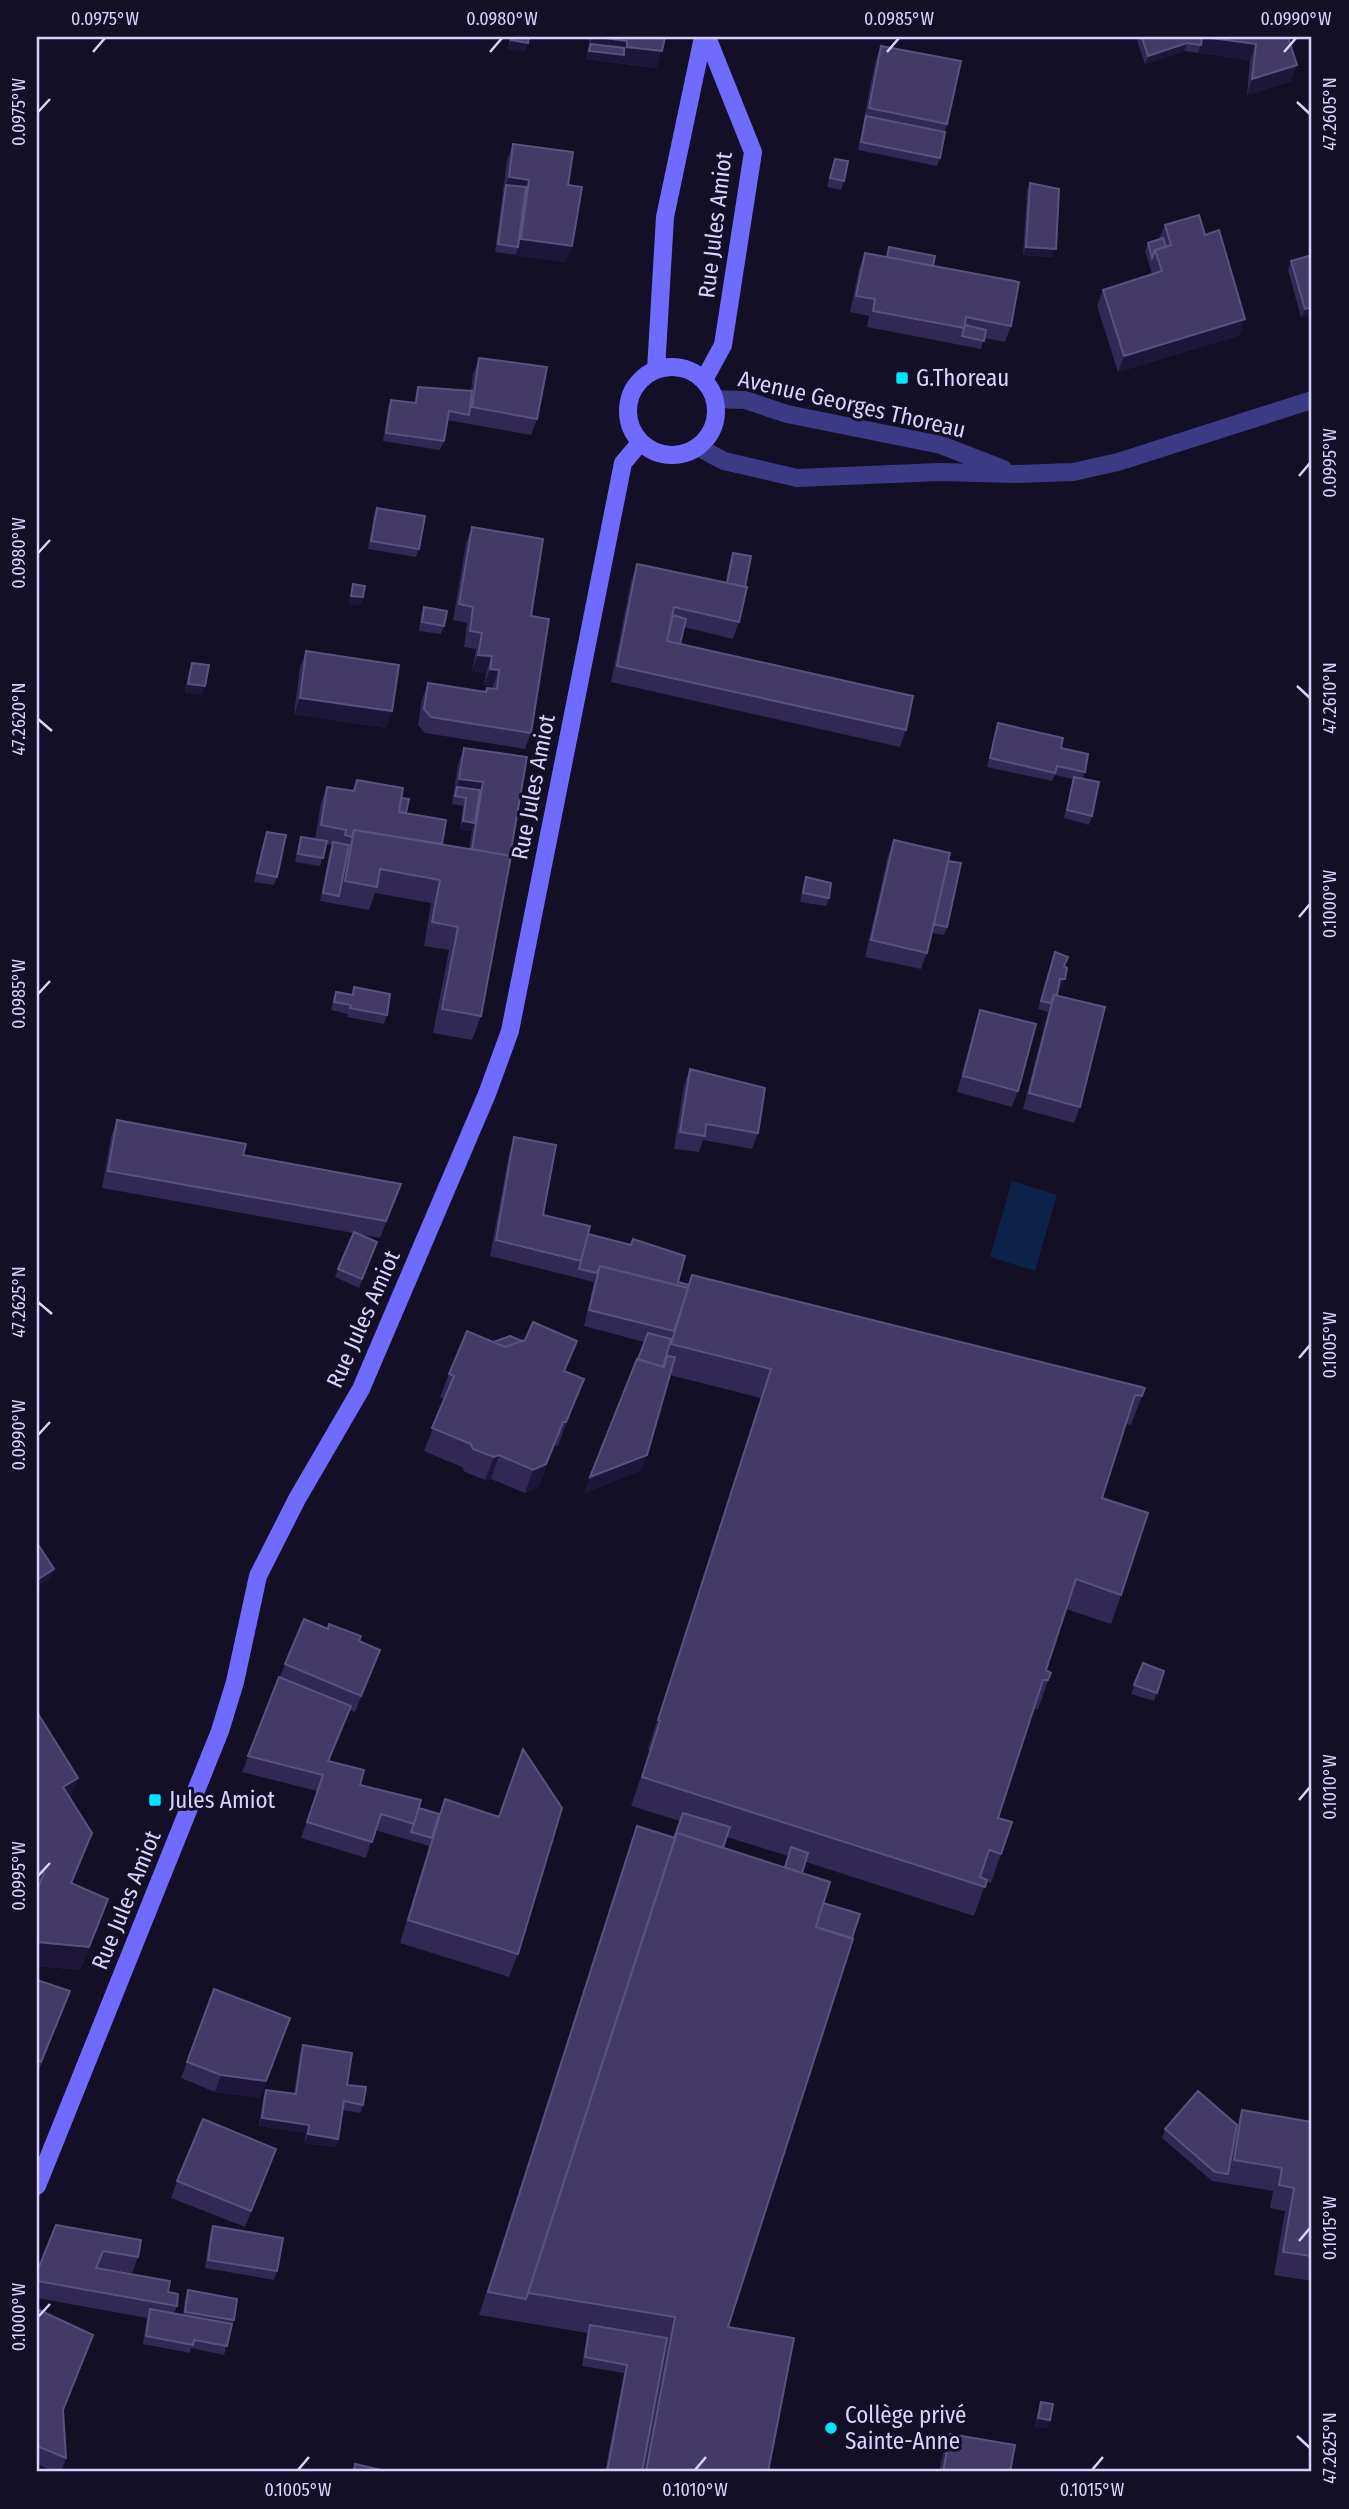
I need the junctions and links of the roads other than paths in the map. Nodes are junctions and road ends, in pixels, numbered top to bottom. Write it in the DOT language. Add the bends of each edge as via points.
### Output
graph roads {
  1 [pos="705,37"];
  2 [pos="656,370"];
  3 [pos="704,380"];
  4 [pos="715,399"];
  5 [pos="1312,400"];
  6 [pos="640,443"];
  7 [pos="698,447"];
  8 [pos="1016,474"];
  9 [pos="37,2186"];
  1 -- 2 [label="main road, Rue Jules Amiot" via="665,217"];
  1 -- 3 [label="main road, Rue Jules Amiot" via="753,152 723,345"];
  2 -- 3 [label="main road" via="681,368"];
  2 -- 6 [label="main road" via="643,377 629,402 628,417"];
  3 -- 4 [label="main road"];
  4 -- 7 [label="main road" via="715,426"];
  4 -- 8 [label="street, Avenue Georges Thoreau" via="745,400 787,414 942,444"];
  5 -- 8 [label="street, Avenue Georges Thoreau" via="1118,461 1073,472"];
  6 -- 7 [label="main road" via="662,455 687,454"];
  6 -- 9 [label="main road, Rue Jules Amiot" via="623,463 509,1031 487,1094 361,1389 258,1576 220,1731"];
  7 -- 8 [label="street, Avenue Georges Thoreau" via="724,461 797,478"];
}
